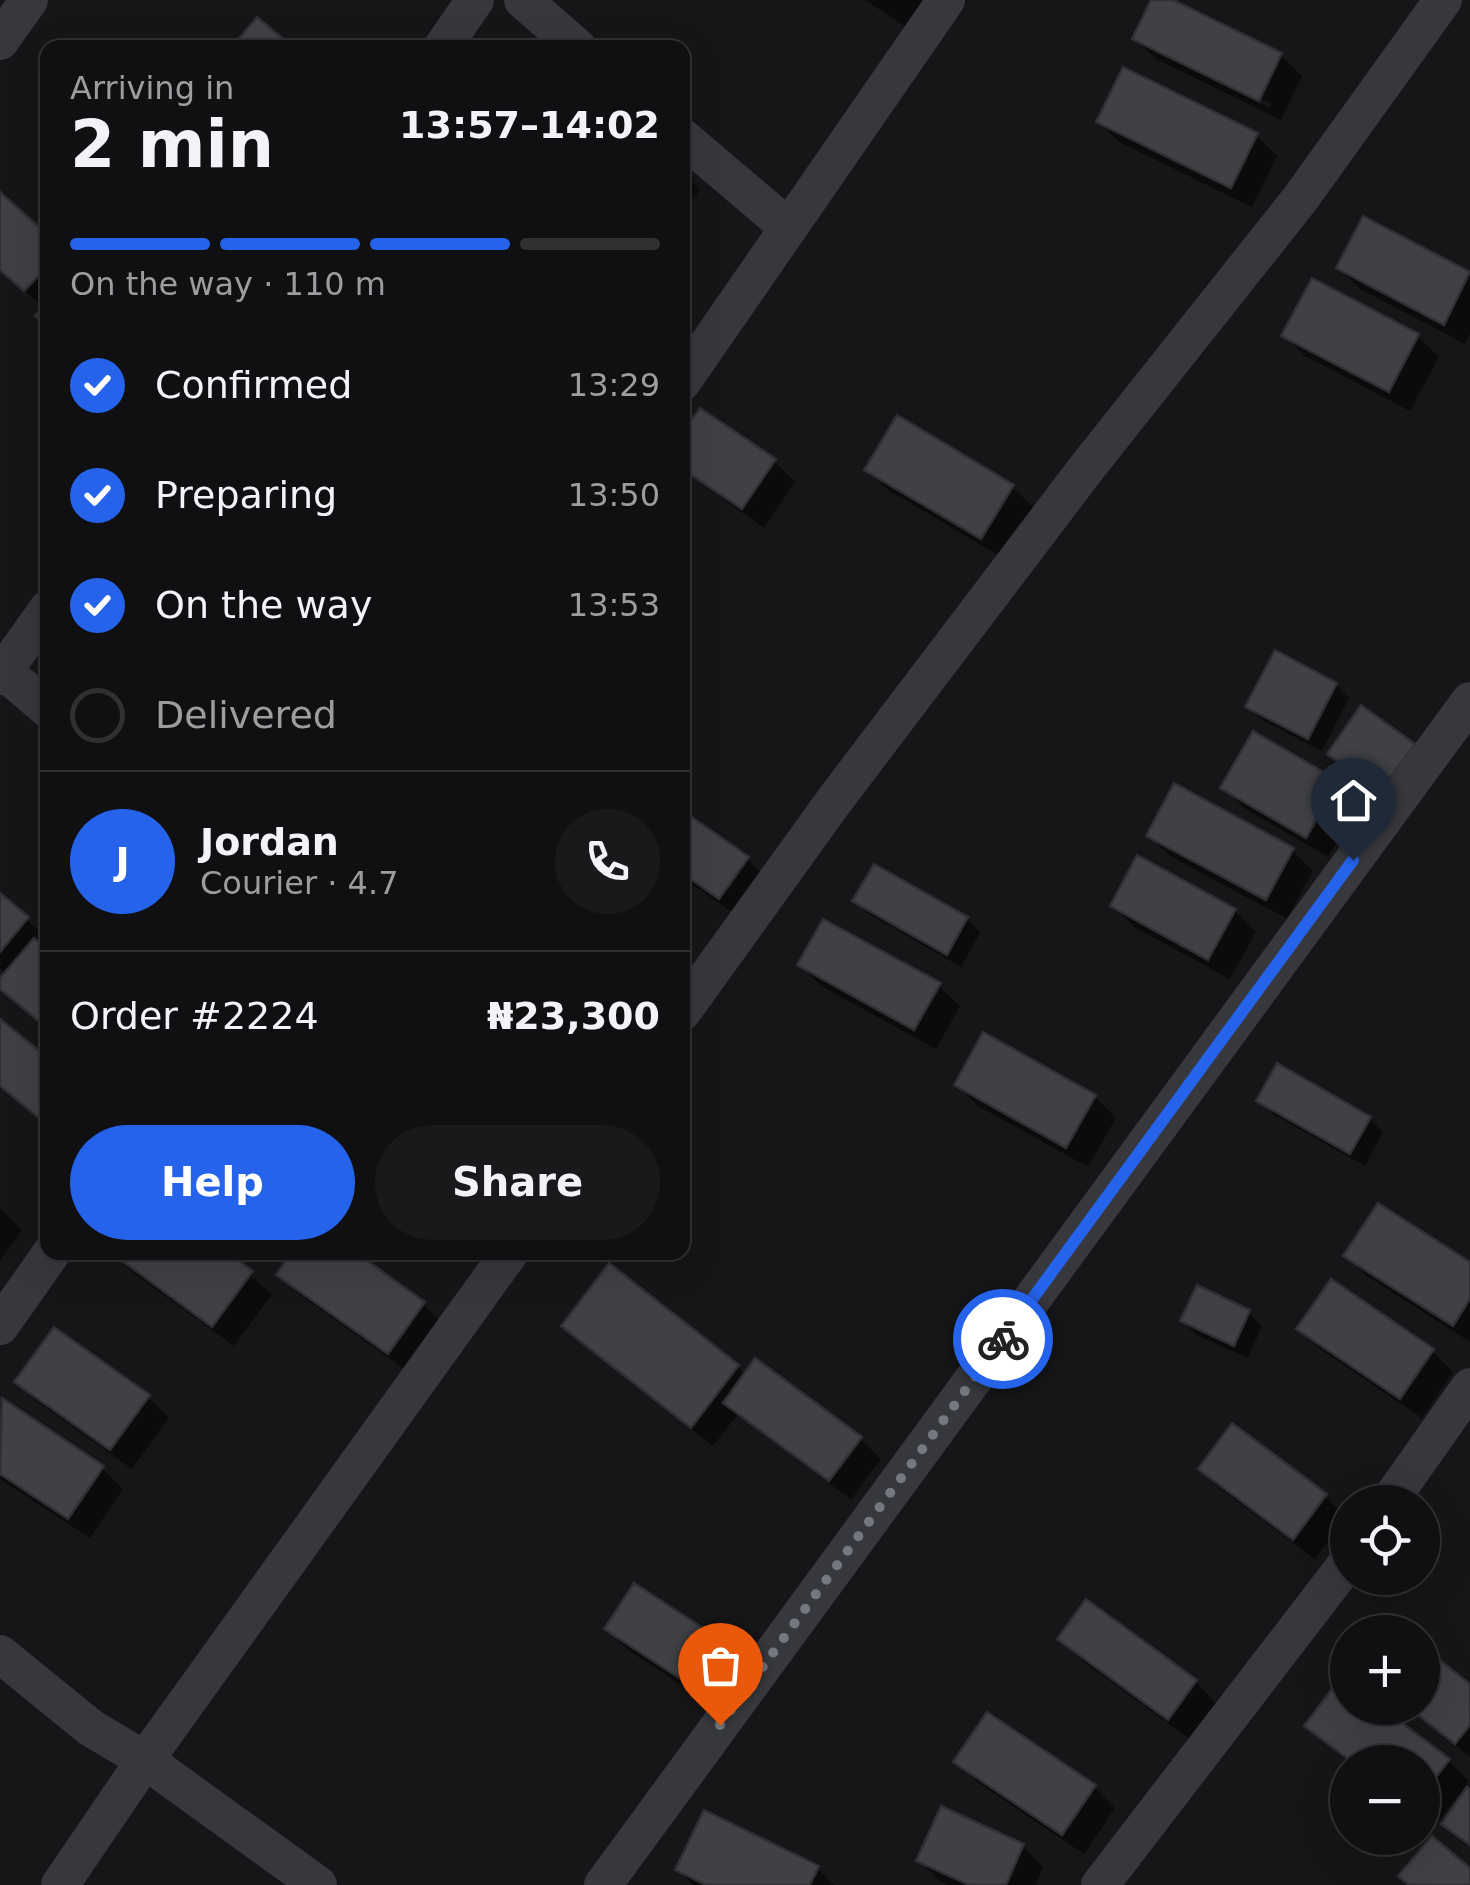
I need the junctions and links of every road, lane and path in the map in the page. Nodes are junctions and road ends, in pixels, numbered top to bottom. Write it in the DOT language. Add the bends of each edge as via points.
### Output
graph roads {
  1 [pos="29,0"];
  2 [pos="475,0"];
  3 [pos="523,0"];
  4 [pos="946,0"];
  5 [pos="1442,0"];
  6 [pos="448,40"];
  7 [pos="569,40"];
  8 [pos="0,41"];
  9 [pos="690,144"];
  10 [pos="789,228"];
  11 [pos="690,370"];
  12 [pos="40,620"];
  13 [pos="1,672"];
  14 [pos="1470,700"];
  15 [pos="40,703"];
  16 [pos="690,1001"];
  17 [pos="46,1260"];
  18 [pos="504,1260"];
  19 [pos="0,1326"];
  20 [pos="1470,1387"];
  21 [pos="1401,1485"];
  22 [pos="1330,1585"];
  23 [pos="0,1654"];
  24 [pos="145,1760"];
  25 [pos="60,1885"];
  26 [pos="318,1885"];
  27 [pos="603,1885"];
  28 [pos="1100,1885"];
  1 -- 8 [label="street"];
  2 -- 6 [label="street"];
  3 -- 7 [label="street"];
  4 -- 10 [label="street"];
  5 -- 16 [label="street" via="1300,199 929,675"];
  9 -- 10 [label="street"];
  10 -- 11 [label="street"];
  12 -- 13 [label="street"];
  13 -- 15 [label="street"];
  14 -- 27 [label="street"];
  17 -- 19 [label="street"];
  18 -- 24 [label="street"];
  20 -- 21 [label="street"];
  22 -- 28 [label="street"];
  23 -- 24 [label="street" via="91,1728"];
  24 -- 25 [label="street"];
  24 -- 26 [label="street"];
}
